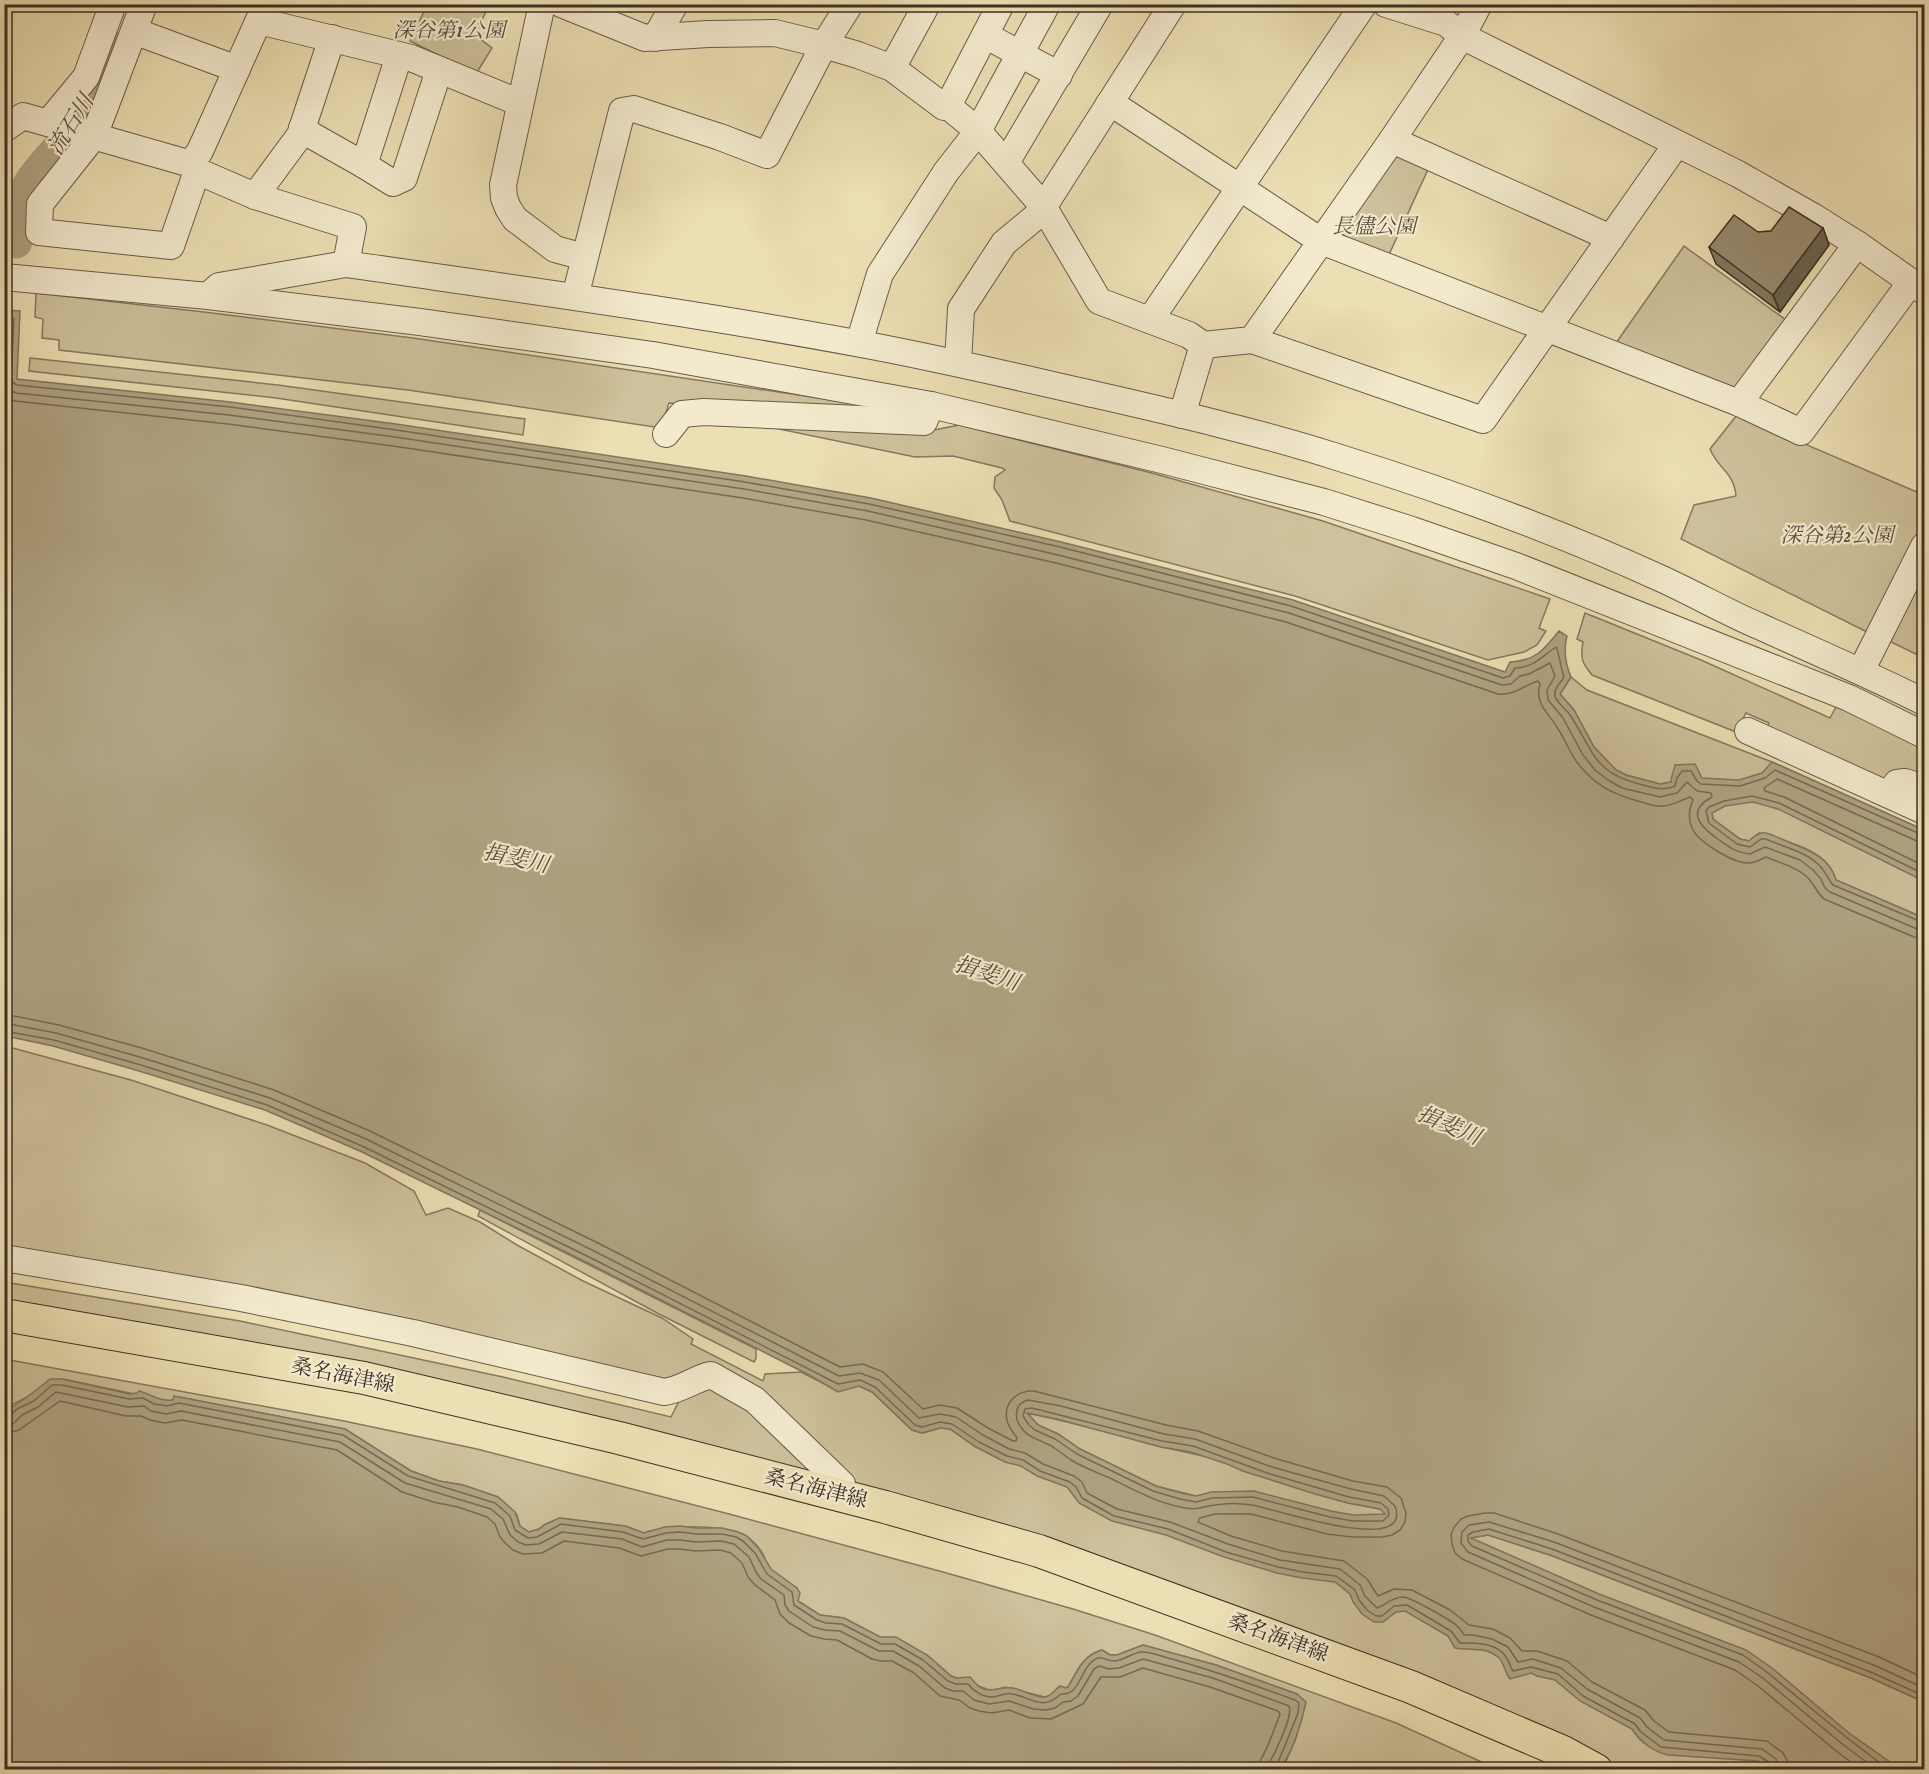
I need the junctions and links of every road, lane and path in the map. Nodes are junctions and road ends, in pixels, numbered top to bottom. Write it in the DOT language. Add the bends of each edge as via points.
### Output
graph roads {
  1 [pos="113,4"];
  2 [pos="144,4"];
  3 [pos="542,4"];
  4 [pos="561,4"];
  5 [pos="675,4"];
  6 [pos="850,4"];
  7 [pos="927,4"];
  8 [pos="1001,4"];
  9 [pos="1047,4"];
  10 [pos="1100,4"];
  11 [pos="1173,4"];
  12 [pos="1364,4"];
  13 [pos="1386,4"];
  14 [pos="1479,4"];
  15 [pos="593,11"];
  16 [pos="262,13"];
  17 [pos="134,31"];
  18 [pos="985,35"];
  19 [pos="1462,36"];
  20 [pos="332,38"];
  21 [pos="655,38"];
  22 [pos="824,45"];
  23 [pos="1020,54"];
  24 [pos="399,56"];
  25 [pos="892,68"];
  26 [pos="237,69"];
  27 [pos="439,70"];
  28 [pos="1059,75"];
  29 [pos="520,103"];
  30 [pos="1108,104"];
  31 [pos="948,106"];
  32 [pos="11,118"];
  33 [pos="55,125"];
  34 [pos="302,128"];
  35 [pos="978,131"];
  36 [pos="91,136"];
  37 [pos="1392,140"];
  38 [pos="1676,145"];
  39 [pos="1006,163"];
  40 [pos="364,165"];
  41 [pos="194,168"];
  42 [pos="1240,187"];
  43 [pos="255,196"];
  44 [pos="1043,206"];
  45 [pos="1611,238"];
  46 [pos="1321,241"];
  47 [pos="1857,244"];
  48 [pos="584,257"];
  49 [pos="346,264"];
  50 [pos="4,277"];
  51 [pos="1918,287"];
  52 [pos="208,296"];
  53 [pos="575,297"];
  54 [pos="1150,320"];
  55 [pos="1548,328"];
  56 [pos="1252,340"];
  57 [pos="859,344"];
  58 [pos="1203,345"];
  59 [pos="958,363"];
  60 [pos="1739,403"];
  61 [pos="931,405"];
  62 [pos="1182,415"];
  63 [pos="666,434"];
  64 [pos="1924,546"];
  65 [pos="1861,671"];
  66 [pos="1924,702"];
  67 [pos="1748,731"];
  68 [pos="1924,735"];
  69 [pos="1924,788"];
  70 [pos="1888,794"];
  71 [pos="1924,811"];
  72 [pos="4,1257"];
  73 [pos="4,1315"];
  74 [pos="841,1495"];
  75 [pos="1596,1770"];
  1 -- 33 [label="street" via="86,77"];
  2 -- 17 [label="street"];
  3 -- 29 [label="street"];
  4 -- 15 [label="street"];
  5 -- 21 [label="street"];
  6 -- 22 [label="street"];
  7 -- 25 [label="street"];
  8 -- 18 [label="street"];
  9 -- 23 [label="street"];
  10 -- 28 [label="street"];
  11 -- 30 [label="street"];
  12 -- 42 [label="street"];
  13 -- 19 [label="street" via="1446,23"];
  14 -- 19 [label="street"];
  15 -- 21 [label="street" via="645,38"];
  16 -- 20 [label="street"];
  16 -- 26 [label="street"];
  17 -- 26 [label="street"];
  17 -- 36 [label="street"];
  18 -- 23 [label="street"];
  18 -- 31 [label="street"];
  19 -- 37 [label="street"];
  19 -- 38 [label="street"];
  20 -- 24 [label="street"];
  20 -- 34 [label="street"];
  21 -- 22 [label="street" via="775,33"];
  22 -- 25 [label="street"];
  22 -- 48 [label="street" via="767,155 633,110 622,111"];
  23 -- 28 [label="street"];
  23 -- 35 [label="street"];
  24 -- 27 [label="street"];
  24 -- 40 [label="street"];
  25 -- 31 [label="street" via="944,107"];
  26 -- 41 [label="street"];
  27 -- 29 [label="street"];
  27 -- 40 [label="street" via="404,178 393,183"];
  28 -- 39 [label="street"];
  29 -- 48 [label="street" via="502,185 508,208 515,219 555,249"];
  30 -- 42 [label="street"];
  30 -- 44 [label="street"];
  31 -- 35 [label="street"];
  32 -- 33 [label="street"];
  33 -- 36 [label="street"];
  34 -- 40 [label="street"];
  34 -- 43 [label="street"];
  35 -- 39 [label="street"];
  35 -- 57 [label="street" via="946,172 880,274"];
  36 -- 41 [label="street"];
  36 -- 41 [label="street" via="40,204 39,232 171,246"];
  37 -- 45 [label="street"];
  37 -- 46 [label="street"];
  38 -- 45 [label="street"];
  38 -- 47 [label="street" via="1738,174"];
  39 -- 44 [label="street"];
  41 -- 43 [label="street"];
  42 -- 46 [label="street"];
  42 -- 54 [label="street"];
  43 -- 49 [label="street" via="353,227"];
  44 -- 54 [label="street" via="1100,301"];
  44 -- 59 [label="street" via="1039,214 1004,243 962,309"];
  45 -- 55 [label="street"];
  46 -- 55 [label="street"];
  46 -- 56 [label="street"];
  47 -- 51 [label="street"];
  47 -- 60 [label="street"];
  48 -- 53 [label="street"];
  49 -- 52 [label="street" via="219,286"];
  49 -- 53 [label="street"];
  50 -- 52 [label="street"];
  51 -- 60 [label="street" via="1801,432"];
  52 -- 61 [label="street" via="654,355"];
  53 -- 57 [label="street"];
  54 -- 58 [label="street" via="1189,335"];
  55 -- 56 [label="street" via="1483,420"];
  55 -- 60 [label="street"];
  56 -- 58 [label="street"];
  57 -- 59 [label="street"];
  58 -- 62 [label="street"];
  59 -- 62 [label="street"];
  61 -- 63 [label="street" via="924,422 682,414"];
  61 -- 68 [label="street" via="1324,502 1412,530 1516,566 1849,698"];
  62 -- 65 [label="street" via="1294,444 1547,530"];
  64 -- 65 [label="street"];
  65 -- 66 [label="street"];
  67 -- 70 [label="street"];
  69 -- 70 [label="street" via="1897,783"];
  70 -- 71 [label="street"];
  72 -- 74 [label="street" via="413,1333 664,1392 711,1375 755,1400 842,1484"];
  73 -- 74 [label="main road, 桑名海津線" via="364,1378"];
  74 -- 75 [label="main road, 桑名海津線" via="1050,1555 1412,1687"];
}
